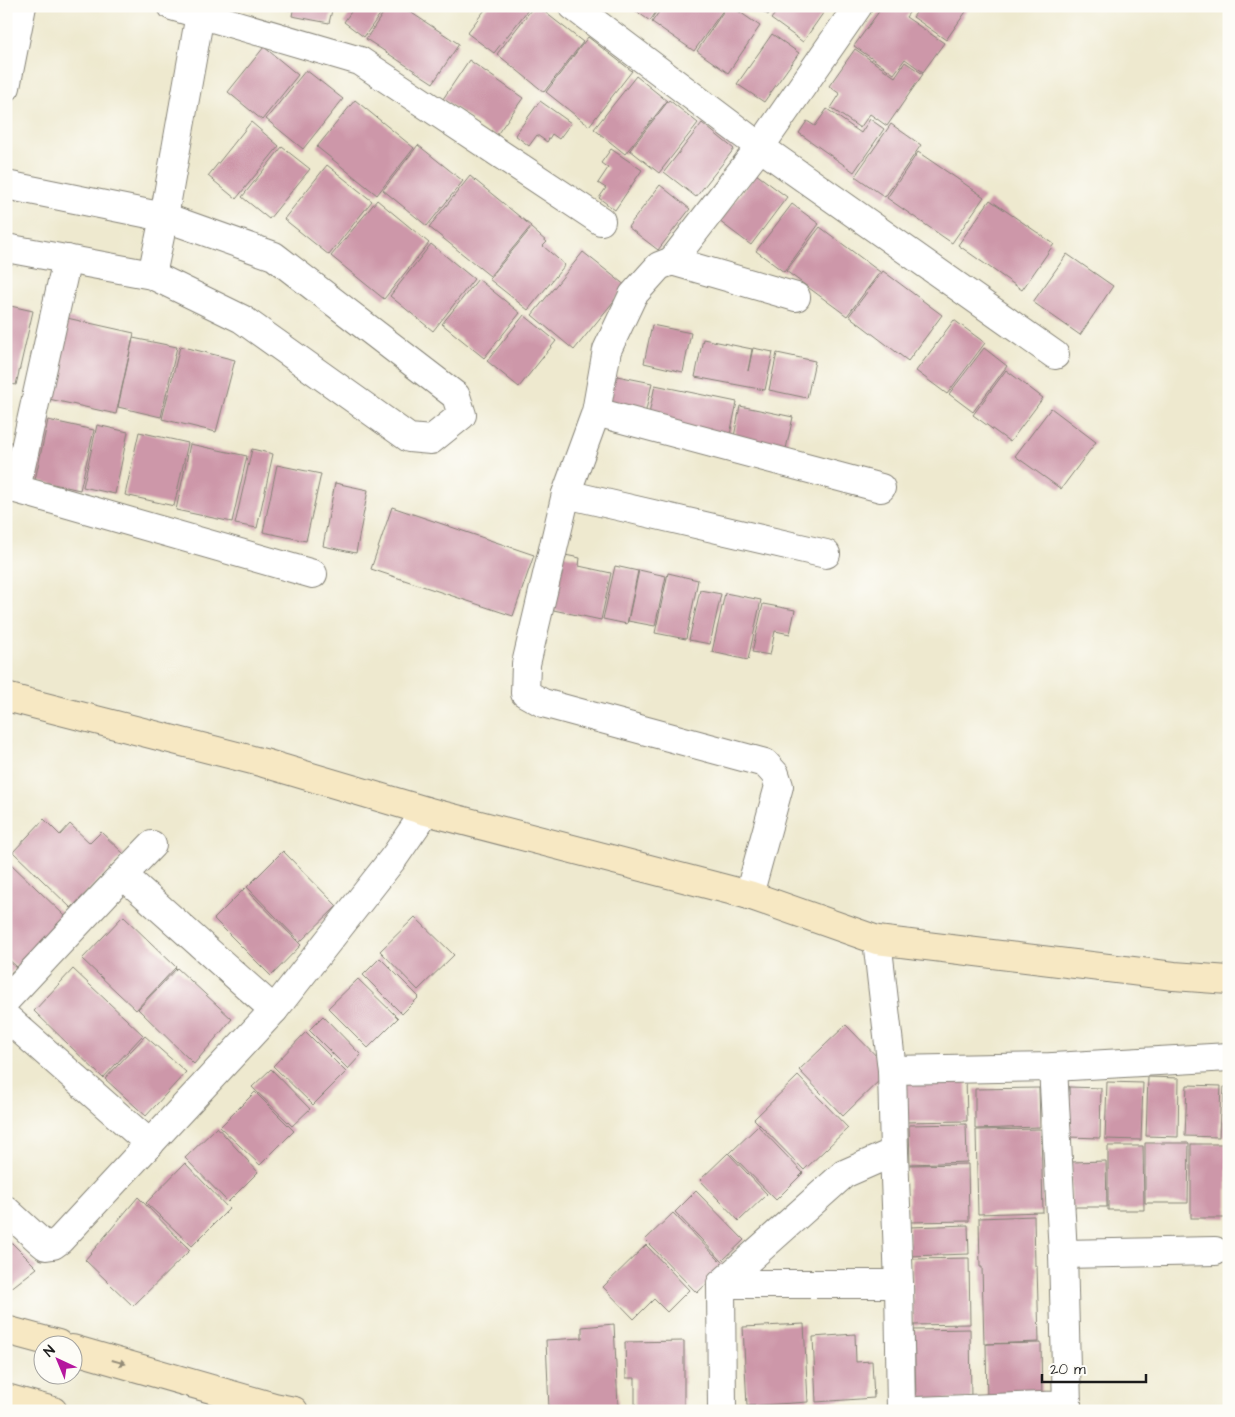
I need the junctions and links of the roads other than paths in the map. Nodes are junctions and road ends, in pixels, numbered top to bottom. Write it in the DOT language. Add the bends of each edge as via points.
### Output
graph roads {
  1 [pos="22,6"];
  2 [pos="172,6"];
  3 [pos="573,6"];
  4 [pos="858,6"];
  5 [pos="200,14"];
  6 [pos="6,87"];
  7 [pos="760,147"];
  8 [pos="6,185"];
  9 [pos="164,217"];
  10 [pos="601,221"];
  11 [pos="6,248"];
  12 [pos="67,259"];
  13 [pos="672,261"];
  14 [pos="152,274"];
  15 [pos="796,297"];
  16 [pos="1055,355"];
  17 [pos="596,412"];
  18 [pos="11,488"];
  19 [pos="881,488"];
  20 [pos="566,494"];
  21 [pos="826,554"];
  22 [pos="313,574"];
  23 [pos="6,697"];
  24 [pos="426,811"];
  25 [pos="152,845"];
  26 [pos="122,875"];
  27 [pos="749,895"];
  28 [pos="877,940"];
  29 [pos="1229,980"];
  30 [pos="6,1000"];
  31 [pos="274,1010"];
  32 [pos="6,1017"];
  33 [pos="1229,1058"];
  34 [pos="1053,1067"];
  35 [pos="892,1070"];
  36 [pos="150,1144"];
  37 [pos="894,1152"];
  38 [pos="6,1210"];
  39 [pos="1215,1251"];
  40 [pos="1063,1254"];
  41 [pos="721,1284"];
  42 [pos="899,1284"];
  43 [pos="6,1330"];
  44 [pos="32,1337"];
  45 [pos="82,1352"];
  46 [pos="6,1398"];
  47 [pos="53,1411"];
  48 [pos="294,1411"];
  49 [pos="722,1411"];
  50 [pos="901,1411"];
  51 [pos="918,1411"];
  1 -- 6 [label="street"];
  2 -- 5 [label="street"];
  3 -- 7 [label="street"];
  4 -- 7 [label="street"];
  5 -- 9 [label="street"];
  5 -- 10 [label="street" via="360,61"];
  7 -- 13 [label="street"];
  7 -- 16 [label="street"];
  8 -- 9 [label="street"];
  9 -- 14 [label="street"];
  9 -- 14 [label="street" via="274,256 456,396 462,414 431,440 409,438 242,318"];
  11 -- 12 [label="street"];
  12 -- 14 [label="street"];
  12 -- 18 [label="street"];
  13 -- 15 [label="street"];
  13 -- 17 [label="street" via="659,266 633,295 607,350"];
  17 -- 19 [label="street"];
  17 -- 20 [label="street"];
  18 -- 22 [label="street"];
  20 -- 21 [label="street"];
  20 -- 27 [label="street" via="526,664 525,693 543,703 764,763 775,774 779,786"];
  23 -- 24 [label="street" via="264,763"];
  24 -- 27 [label="street"];
  24 -- 31 [label="street" via="395,856"];
  25 -- 26 [label="street"];
  26 -- 30 [label="street"];
  26 -- 31 [label="street"];
  27 -- 28 [label="street"];
  28 -- 29 [label="street"];
  28 -- 35 [label="street"];
  31 -- 36 [label="street"];
  32 -- 36 [label="street"];
  33 -- 34 [label="street"];
  34 -- 35 [label="street"];
  34 -- 40 [label="street"];
  35 -- 37 [label="street"];
  36 -- 38 [label="street" via="53,1245 46,1246 40,1242"];
  37 -- 41 [label="street" via="844,1174"];
  37 -- 42 [label="street"];
  39 -- 40 [label="street"];
  40 -- 51 [label="street" via="1067,1405"];
  41 -- 42 [label="street"];
  41 -- 49 [label="street"];
  42 -- 50 [label="street"];
  43 -- 44 [label="street"];
  45 -- 48 [label="street, one-way"];
  46 -- 47 [label="street"];
}
